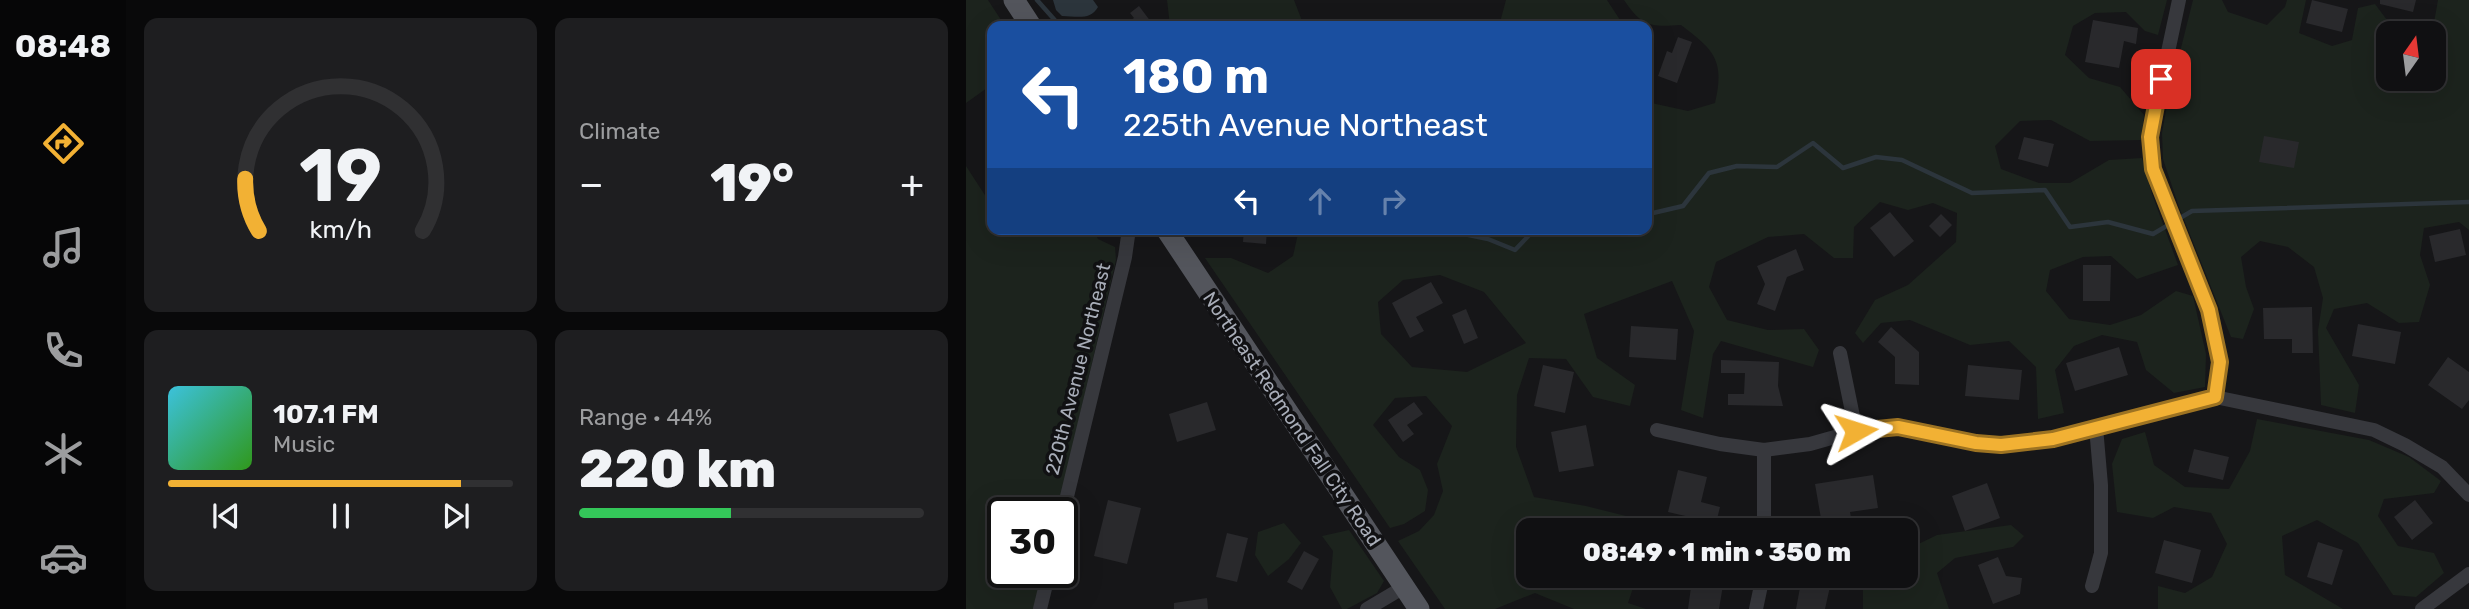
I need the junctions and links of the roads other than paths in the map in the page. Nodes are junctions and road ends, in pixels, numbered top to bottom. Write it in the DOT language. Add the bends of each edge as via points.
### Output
graph roads {
  1 [pos="2179,0"];
  2 [pos="1128,235"];
  3 [pos="1170,235"];
  4 [pos="1840,354"];
  5 [pos="2215,397"];
  6 [pos="2096,426"];
  7 [pos="1657,430"];
  8 [pos="1856,431"];
  9 [pos="1763,450"];
  10 [pos="2469,495"];
  11 [pos="1067,497"];
  12 [pos="1764,518"];
  13 [pos="2469,574"];
  14 [pos="2092,586"];
  15 [pos="1404,587"];
  16 [pos="1045,588"];
  17 [pos="1760,588"];
  18 [pos="1040,609"];
  19 [pos="1367,609"];
  20 [pos="1419,609"];
  21 [pos="1756,609"];
  22 [pos="2422,609"];
  1 -- 5 [label="street" via="2150,137 2153,169 2209,310 2220,362"];
  2 -- 11 [label="street, 220th Avenue Northeast"];
  3 -- 15 [label="main road, Northeast Redmond Fall City Road"];
  4 -- 8 [label="street"];
  5 -- 6 [label="street"];
  5 -- 10 [label="street" via="2374,430 2442,467"];
  6 -- 8 [label="street" via="2053,439 2001,445 1898,427"];
  6 -- 14 [label="street" via="2101,553"];
  7 -- 9 [label="street"];
  8 -- 9 [label="street" via="1810,444"];
  9 -- 12 [label="street"];
  13 -- 22 [label="street"];
  15 -- 19 [label="street"];
  15 -- 20 [label="main road, Northeast Redmond Fall City Road"];
  16 -- 18 [label="street"];
  17 -- 21 [label="street"];
}
